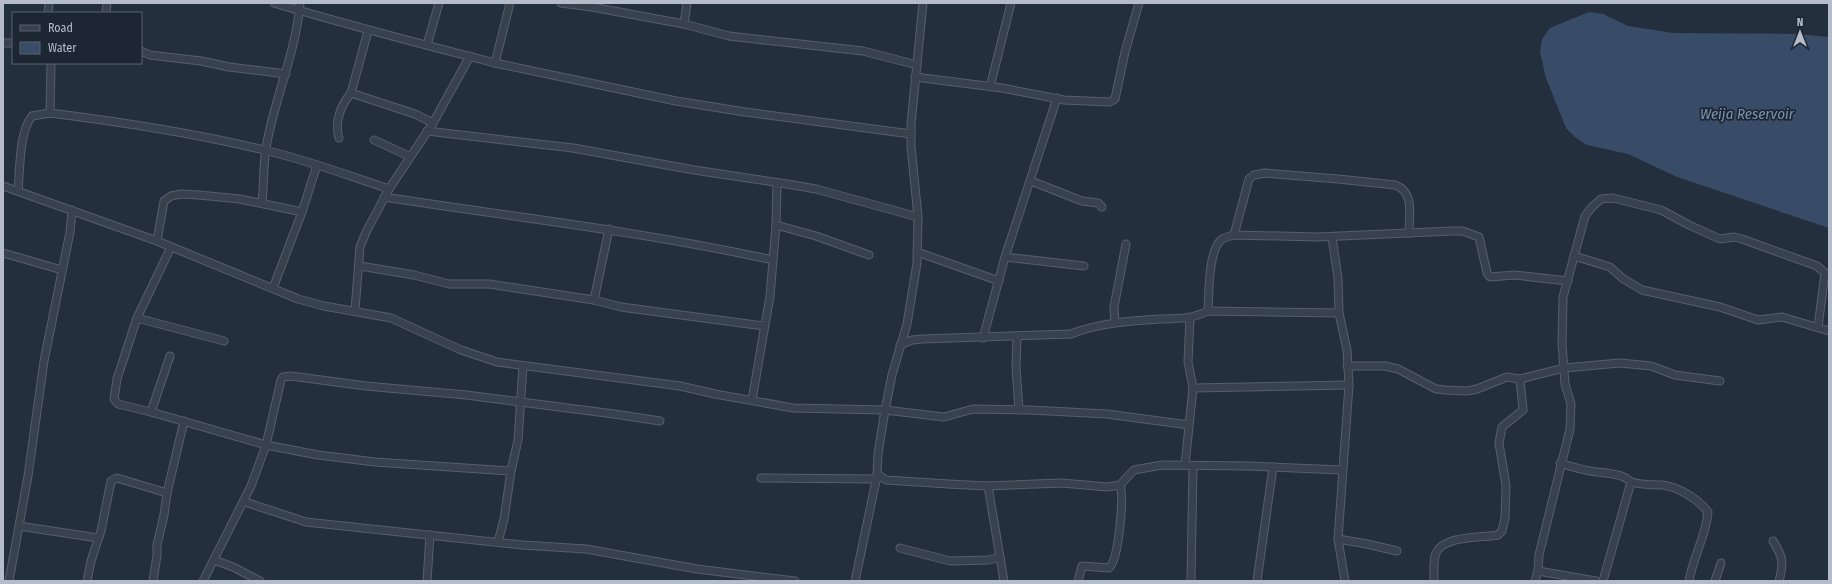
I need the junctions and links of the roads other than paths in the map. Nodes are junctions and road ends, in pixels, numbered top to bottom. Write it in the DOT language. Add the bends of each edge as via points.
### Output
graph roads {
  1 [pos="274,3"];
  2 [pos="439,3"];
  3 [pos="510,3"];
  4 [pos="561,3"];
  5 [pos="687,3"];
  6 [pos="923,3"];
  7 [pos="1011,3"];
  8 [pos="1139,3"];
  9 [pos="300,7"];
  10 [pos="684,24"];
  11 [pos="368,31"];
  12 [pos="427,45"];
  13 [pos="142,52"];
  14 [pos="470,56"];
  15 [pos="495,63"];
  16 [pos="51,64"];
  17 [pos="917,65"];
  18 [pos="286,74"];
  19 [pos="915,77"];
  20 [pos="990,87"];
  21 [pos="351,93"];
  22 [pos="1057,98"];
  23 [pos="50,113"];
  24 [pos="433,123"];
  25 [pos="427,131"];
  26 [pos="911,134"];
  27 [pos="339,138"];
  28 [pos="374,140"];
  29 [pos="266,150"];
  30 [pos="409,156"];
  31 [pos="317,165"];
  32 [pos="1031,181"];
  33 [pos="777,183"];
  34 [pos="3,186"];
  35 [pos="388,189"];
  36 [pos="18,191"];
  37 [pos="384,197"];
  38 [pos="262,203"];
  39 [pos="1102,208"];
  40 [pos="72,210"];
  41 [pos="302,212"];
  42 [pos="918,217"];
  43 [pos="776,226"];
  44 [pos="608,229"];
  45 [pos="1409,233"];
  46 [pos="1234,234"];
  47 [pos="1332,237"];
  48 [pos="157,241"];
  49 [pos="1126,244"];
  50 [pos="171,247"];
  51 [pos="917,252"];
  52 [pos="3,253"];
  53 [pos="869,255"];
  54 [pos="1574,256"];
  55 [pos="1005,257"];
  56 [pos="773,260"];
  57 [pos="360,266"];
  58 [pos="1084,266"];
  59 [pos="62,270"];
  60 [pos="999,281"];
  61 [pos="1568,281"];
  62 [pos="272,288"];
  63 [pos="594,300"];
  64 [pos="354,310"];
  65 [pos="1208,311"];
  66 [pos="1339,313"];
  67 [pos="137,318"];
  68 [pos="1190,318"];
  69 [pos="1116,323"];
  70 [pos="764,326"];
  71 [pos="1818,328"];
  72 [pos="1829,331"];
  73 [pos="1017,336"];
  74 [pos="983,338"];
  75 [pos="224,341"];
  76 [pos="900,345"];
  77 [pos="170,356"];
  78 [pos="523,366"];
  79 [pos="1347,366"];
  80 [pos="1564,368"];
  81 [pos="1520,379"];
  82 [pos="1720,381"];
  83 [pos="1349,385"];
  84 [pos="1193,388"];
  85 [pos="752,400"];
  86 [pos="520,402"];
  87 [pos="885,410"];
  88 [pos="1019,410"];
  89 [pos="151,412"];
  90 [pos="184,421"];
  91 [pos="660,421"];
  92 [pos="1190,425"];
  93 [pos="266,445"];
  94 [pos="1560,463"];
  95 [pos="1185,465"];
  96 [pos="1193,466"];
  97 [pos="1273,467"];
  98 [pos="1342,470"];
  99 [pos="511,471"];
  100 [pos="877,477"];
  101 [pos="761,478"];
  102 [pos="1631,482"];
  103 [pos="1120,485"];
  104 [pos="988,486"];
  105 [pos="167,492"];
  106 [pos="245,502"];
  107 [pos="19,526"];
  108 [pos="430,535"];
  109 [pos="98,538"];
  110 [pos="1338,539"];
  111 [pos="1773,541"];
  112 [pos="498,542"];
  113 [pos="900,548"];
  114 [pos="1397,551"];
  115 [pos="1000,557"];
  116 [pos="214,560"];
  117 [pos="1721,563"];
  118 [pos="1538,571"];
  119 [pos="9,581"];
  120 [pos="87,581"];
  121 [pos="153,581"];
  122 [pos="203,581"];
  123 [pos="260,581"];
  124 [pos="427,581"];
  125 [pos="795,581"];
  126 [pos="855,581"];
  127 [pos="1004,581"];
  128 [pos="1078,581"];
  129 [pos="1191,581"];
  130 [pos="1257,581"];
  131 [pos="1346,581"];
  132 [pos="1434,581"];
  133 [pos="1535,581"];
  134 [pos="1596,581"];
  135 [pos="1603,581"];
  136 [pos="1690,581"];
  137 [pos="1714,581"];
  138 [pos="1779,581"];
  1 -- 9 [label="street"];
  2 -- 12 [label="street"];
  3 -- 15 [label="street"];
  4 -- 10 [label="street"];
  5 -- 10 [label="street"];
  6 -- 17 [label="street"];
  7 -- 20 [label="street"];
  8 -- 22 [label="street" via="1124,52 1115,99 1103,103"];
  9 -- 11 [label="street"];
  9 -- 18 [label="street"];
  10 -- 17 [label="street" via="729,36 862,51"];
  11 -- 12 [label="street"];
  11 -- 21 [label="street"];
  12 -- 14 [label="street"];
  13 -- 18 [label="street" via="237,69"];
  14 -- 15 [label="street"];
  14 -- 24 [label="street"];
  15 -- 26 [label="street" via="676,101"];
  16 -- 23 [label="street"];
  17 -- 19 [label="street"];
  18 -- 29 [label="street"];
  19 -- 20 [label="street"];
  19 -- 26 [label="street"];
  20 -- 22 [label="street"];
  21 -- 24 [label="street" via="409,112"];
  21 -- 27 [label="street" via="344,101 339,114"];
  22 -- 32 [label="street"];
  23 -- 29 [label="street" via="176,131"];
  23 -- 36 [label="street" via="32,116 27,122 23,136"];
  24 -- 25 [label="street"];
  25 -- 30 [label="street"];
  25 -- 33 [label="street" via="573,148"];
  26 -- 42 [label="street"];
  28 -- 30 [label="street"];
  29 -- 31 [label="street"];
  29 -- 38 [label="street"];
  30 -- 35 [label="street"];
  31 -- 35 [label="street"];
  31 -- 41 [label="street"];
  32 -- 39 [label="street" via="1082,201 1098,203"];
  32 -- 55 [label="street"];
  33 -- 42 [label="street" via="816,189"];
  33 -- 43 [label="street"];
  34 -- 36 [label="street"];
  35 -- 37 [label="street"];
  36 -- 40 [label="street"];
  37 -- 44 [label="street"];
  37 -- 57 [label="street" via="360,247"];
  38 -- 41 [label="street"];
  38 -- 48 [label="street" via="199,195 171,196 164,202"];
  40 -- 48 [label="street"];
  40 -- 59 [label="street"];
  41 -- 62 [label="street"];
  42 -- 51 [label="street"];
  43 -- 53 [label="street" via="816,236"];
  43 -- 56 [label="street"];
  44 -- 56 [label="street" via="694,243"];
  44 -- 63 [label="street"];
  45 -- 46 [label="street" via="1410,198 1403,188 1395,185 1265,173 1254,174 1249,179"];
  45 -- 47 [label="street"];
  45 -- 61 [label="street" via="1452,231 1473,234 1479,238 1486,273 1490,277 1514,275"];
  46 -- 47 [label="street"];
  46 -- 65 [label="street" via="1221,240 1215,250"];
  47 -- 66 [label="street" via="1338,278"];
  48 -- 50 [label="street"];
  49 -- 69 [label="street" via="1114,307"];
  50 -- 62 [label="street"];
  50 -- 67 [label="street"];
  51 -- 60 [label="street"];
  51 -- 76 [label="street" via="907,324"];
  52 -- 59 [label="street"];
  54 -- 61 [label="street"];
  54 -- 71 [label="street" via="1610,267 1642,290 1720,306 1758,320 1782,317"];
  54 -- 71 [label="street" via="1585,216 1601,199 1613,198 1661,210 1720,239 1742,239 1823,269 1825,273"];
  55 -- 58 [label="street"];
  55 -- 60 [label="street"];
  56 -- 70 [label="street"];
  57 -- 63 [label="street" via="449,284 489,284"];
  57 -- 64 [label="street"];
  59 -- 107 [label="street" via="44,361"];
  60 -- 74 [label="street"];
  61 -- 80 [label="street" via="1563,297 1562,315"];
  62 -- 64 [label="street" via="324,306"];
  63 -- 70 [label="street" via="621,307"];
  64 -- 78 [label="street" via="399,320 476,356"];
  65 -- 66 [label="street"];
  65 -- 68 [label="street"];
  66 -- 79 [label="street"];
  67 -- 75 [label="street"];
  67 -- 89 [label="street" via="117,379 114,399 118,404"];
  68 -- 69 [label="street"];
  68 -- 84 [label="street" via="1188,362"];
  69 -- 73 [label="street" via="1086,328 1070,334"];
  70 -- 85 [label="street"];
  71 -- 72 [label="street"];
  73 -- 74 [label="street"];
  73 -- 88 [label="street"];
  74 -- 76 [label="street" via="923,339"];
  76 -- 87 [label="street"];
  77 -- 89 [label="street"];
  78 -- 85 [label="street" via="680,386"];
  78 -- 86 [label="street"];
  79 -- 81 [label="street" via="1385,366 1436,389 1467,391 1507,377"];
  79 -- 83 [label="street"];
  80 -- 81 [label="street"];
  80 -- 82 [label="street" via="1636,364 1651,366 1675,375"];
  80 -- 94 [label="street" via="1565,384 1571,404 1570,429"];
  81 -- 132 [label="street" via="1523,410 1502,427 1499,443 1506,486 1502,531 1494,536 1458,539 1442,547 1436,552"];
  83 -- 84 [label="street"];
  83 -- 98 [label="street"];
  84 -- 92 [label="street"];
  85 -- 87 [label="street" via="793,408"];
  86 -- 91 [label="street"];
  86 -- 93 [label="street" via="284,377 281,380"];
  86 -- 99 [label="street" via="518,440"];
  87 -- 88 [label="street" via="944,417 973,410"];
  87 -- 100 [label="street"];
  88 -- 92 [label="street" via="1107,414"];
  89 -- 90 [label="street"];
  90 -- 93 [label="street"];
  90 -- 105 [label="street"];
  92 -- 95 [label="street"];
  93 -- 99 [label="street" via="347,459"];
  93 -- 106 [label="street"];
  94 -- 102 [label="street" via="1586,471 1627,478"];
  94 -- 118 [label="street" via="1539,555"];
  95 -- 96 [label="street"];
  95 -- 103 [label="street" via="1151,466 1134,470"];
  96 -- 97 [label="street"];
  96 -- 129 [label="street"];
  97 -- 98 [label="street"];
  97 -- 130 [label="street"];
  98 -- 110 [label="street"];
  99 -- 112 [label="street"];
  100 -- 101 [label="street"];
  100 -- 104 [label="street" via="891,481"];
  100 -- 126 [label="street"];
  102 -- 135 [label="street"];
  102 -- 136 [label="street" via="1644,486 1662,485 1682,492 1701,502 1708,512 1706,529 1691,568"];
  103 -- 104 [label="street"];
  103 -- 128 [label="street" via="1121,500 1113,564 1109,568 1082,566"];
  104 -- 115 [label="street"];
  105 -- 109 [label="street" via="114,479 110,485"];
  105 -- 121 [label="street"];
  106 -- 108 [label="street" via="306,522"];
  106 -- 116 [label="street"];
  107 -- 109 [label="street"];
  107 -- 119 [label="street"];
  108 -- 112 [label="street"];
  108 -- 124 [label="street"];
  109 -- 120 [label="street"];
  110 -- 114 [label="street"];
  110 -- 131 [label="street"];
  111 -- 138 [label="street" via="1781,553 1783,566"];
  112 -- 125 [label="street" via="586,549 697,569"];
  113 -- 115 [label="street" via="950,561 989,560"];
  115 -- 127 [label="street"];
  116 -- 122 [label="street"];
  116 -- 123 [label="street"];
  117 -- 137 [label="street"];
  118 -- 133 [label="street"];
  118 -- 134 [label="street"];
}
